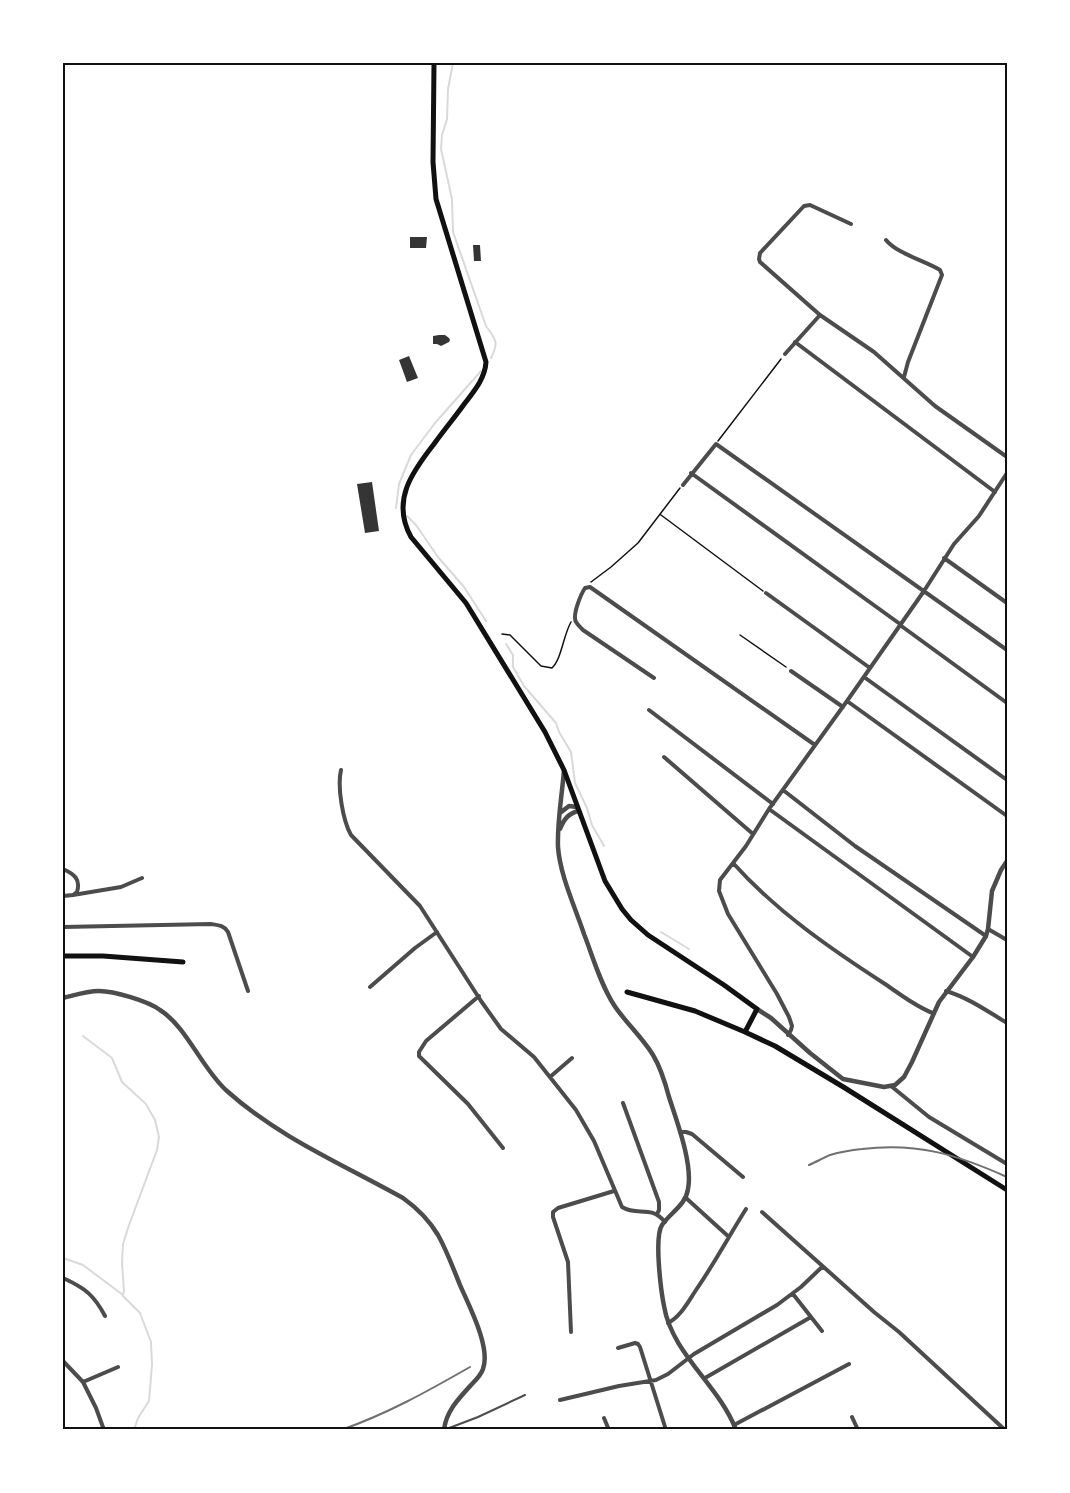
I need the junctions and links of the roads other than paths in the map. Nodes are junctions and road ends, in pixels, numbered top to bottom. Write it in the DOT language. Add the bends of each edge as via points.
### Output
graph roads {
  1 [pos="434,63"];
  2 [pos="851,224"];
  3 [pos="886,240"];
  4 [pos="820,315"];
  5 [pos="795,342"];
  6 [pos="785,354"];
  7 [pos="904,378"];
  8 [pos="1007,457"];
  9 [pos="691,473"];
  10 [pos="1007,473"];
  11 [pos="683,485"];
  12 [pos="995,492"];
  13 [pos="944,558"];
  14 [pos="924,591"];
  15 [pos="766,593"];
  16 [pos="1007,603"];
  17 [pos="900,625"];
  18 [pos="1007,650"];
  19 [pos="870,668"];
  20 [pos="791,671"];
  21 [pos="864,677"];
  22 [pos="654,678"];
  23 [pos="848,701"];
  24 [pos="1007,703"];
  25 [pos="843,707"];
  26 [pos="648,710"];
  27 [pos="815,746"];
  28 [pos="664,758"];
  29 [pos="341,770"];
  30 [pos="564,770"];
  31 [pos="1007,780"];
  32 [pos="783,790"];
  33 [pos="773,804"];
  34 [pos="577,809"];
  35 [pos="769,809"];
  36 [pos="560,813"];
  37 [pos="1007,816"];
  38 [pos="558,831"];
  39 [pos="753,834"];
  40 [pos="733,863"];
  41 [pos="1006,864"];
  42 [pos="63,869"];
  43 [pos="142,878"];
  44 [pos="73,895"];
  45 [pos="63,896"];
  46 [pos="63,927"];
  47 [pos="988,929"];
  48 [pos="437,932"];
  49 [pos="986,936"];
  50 [pos="1007,940"];
  51 [pos="63,956"];
  52 [pos="973,957"];
  53 [pos="183,963"];
  54 [pos="370,987"];
  55 [pos="248,991"];
  56 [pos="627,992"];
  57 [pos="946,992"];
  58 [pos="478,996"];
  59 [pos="63,998"];
  60 [pos="757,1009"];
  61 [pos="933,1013"];
  62 [pos="1007,1023"];
  63 [pos="745,1032"];
  64 [pos="788,1035"];
  65 [pos="572,1058"];
  66 [pos="550,1077"];
  67 [pos="891,1086"];
  68 [pos="623,1103"];
  69 [pos="679,1132"];
  70 [pos="503,1148"];
  71 [pos="1007,1164"];
  72 [pos="743,1176"];
  73 [pos="1007,1190"];
  74 [pos="614,1191"];
  75 [pos="686,1198"];
  76 [pos="746,1209"];
  77 [pos="762,1212"];
  78 [pos="657,1214"];
  79 [pos="665,1222"];
  80 [pos="729,1237"];
  81 [pos="822,1267"];
  82 [pos="63,1278"];
  83 [pos="793,1294"];
  84 [pos="105,1316"];
  85 [pos="811,1317"];
  86 [pos="668,1323"];
  87 [pos="822,1330"];
  88 [pos="571,1332"];
  89 [pos="618,1348"];
  90 [pos="689,1358"];
  91 [pos="63,1361"];
  92 [pos="849,1364"];
  93 [pos="117,1368"];
  94 [pos="705,1378"];
  95 [pos="652,1381"];
  96 [pos="83,1382"];
  97 [pos="525,1395"];
  98 [pos="560,1400"];
  99 [pos="852,1417"];
  100 [pos="604,1418"];
  101 [pos="735,1427"];
  102 [pos="1002,1429"];
  103 [pos="104,1430"];
  104 [pos="444,1430"];
  105 [pos="609,1430"];
  106 [pos="666,1430"];
  107 [pos="858,1430"];
  1 -- 30 [label="main road" via="436,199 486,362 479,384 408,482 403,503 405,525 480,623"];
  2 -- 4 [label="street" via="804,206 759,256 760,262"];
  3 -- 7 [label="street" via="941,272"];
  4 -- 5 [label="street"];
  4 -- 7 [label="street"];
  5 -- 6 [label="street"];
  5 -- 12 [label="street"];
  7 -- 8 [label="street" via="935,406"];
  9 -- 11 [label="street"];
  9 -- 14 [label="street" via="716,444"];
  9 -- 17 [label="street"];
  10 -- 12 [label="street"];
  12 -- 13 [label="street"];
  13 -- 14 [label="street"];
  13 -- 16 [label="street"];
  14 -- 17 [label="street"];
  14 -- 18 [label="street"];
  15 -- 19 [label="street"];
  17 -- 19 [label="street"];
  17 -- 24 [label="street"];
  19 -- 21 [label="street"];
  20 -- 25 [label="street"];
  21 -- 23 [label="street"];
  21 -- 31 [label="street"];
  22 -- 27 [label="street" via="584,630 575,619 582,592 588,587"];
  23 -- 25 [label="street"];
  23 -- 37 [label="street"];
  25 -- 27 [label="street"];
  26 -- 33 [label="street"];
  27 -- 32 [label="street"];
  28 -- 39 [label="street"];
  29 -- 48 [label="street" via="339,792 349,832 420,906"];
  30 -- 34 [label="main road"];
  30 -- 36 [label="street"];
  32 -- 33 [label="street"];
  32 -- 49 [label="street" via="855,846"];
  33 -- 35 [label="street"];
  34 -- 36 [label="street" via="569,806"];
  34 -- 38 [label="street"];
  34 -- 60 [label="main road" via="605,881 631,920"];
  35 -- 39 [label="street"];
  35 -- 52 [label="street"];
  36 -- 38 [label="street"];
  38 -- 69 [label="street" via="561,866 596,968 615,1006 653,1054"];
  39 -- 40 [label="street"];
  40 -- 61 [label="street" via="815,937"];
  40 -- 64 [label="street" via="720,880 719,891 731,919 785,1009 792,1026"];
  41 -- 47 [label="street" via="992,891"];
  42 -- 44 [label="street" via="77,878 78,888"];
  43 -- 44 [label="street" via="121,887"];
  44 -- 45 [label="street"];
  46 -- 55 [label="street" via="220,926 226,930"];
  47 -- 49 [label="street"];
  47 -- 50 [label="street"];
  48 -- 54 [label="street"];
  48 -- 58 [label="street"];
  49 -- 52 [label="street"];
  51 -- 53 [label="main road"];
  52 -- 57 [label="street"];
  56 -- 63 [label="main road" via="684,1007"];
  57 -- 61 [label="street"];
  57 -- 62 [label="street" via="975,1003"];
  58 -- 66 [label="street" via="504,1031"];
  58 -- 70 [label="street" via="426,1041 418,1056 468,1104"];
  59 -- 104 [label="street" via="92,991 109,992 160,1009 232,1096 265,1121 403,1198 423,1214 437,1234 474,1315 484,1354 480,1375 453,1407"];
  60 -- 63 [label="main road"];
  60 -- 64 [label="street"];
  61 -- 67 [label="street" via="908,1071"];
  63 -- 73 [label="main road" via="842,1086"];
  64 -- 67 [label="street" via="843,1079"];
  65 -- 66 [label="street"];
  66 -- 74 [label="street" via="589,1130"];
  67 -- 71 [label="street" via="929,1117"];
  68 -- 78 [label="street" via="659,1202"];
  69 -- 72 [label="street" via="692,1134"];
  69 -- 75 [label="street" via="689,1174"];
  74 -- 78 [label="street" via="625,1210"];
  74 -- 88 [label="street" via="553,1212 567,1262"];
  75 -- 79 [label="street"];
  75 -- 80 [label="street"];
  76 -- 80 [label="street"];
  77 -- 81 [label="street"];
  78 -- 79 [label="street"];
  79 -- 86 [label="street" via="658,1241"];
  80 -- 86 [label="street" via="685,1306"];
  81 -- 83 [label="street"];
  81 -- 102 [label="street" via="899,1332"];
  82 -- 84 [label="street" via="90,1294"];
  83 -- 85 [label="street"];
  83 -- 90 [label="street"];
  85 -- 87 [label="street"];
  85 -- 94 [label="street"];
  86 -- 90 [label="street"];
  89 -- 95 [label="street" via="639,1344"];
  90 -- 94 [label="street"];
  90 -- 95 [label="street"];
  91 -- 96 [label="street"];
  92 -- 101 [label="street"];
  93 -- 96 [label="street"];
  94 -- 101 [label="street"];
  95 -- 98 [label="street"];
  95 -- 106 [label="street"];
  96 -- 103 [label="street"];
  97 -- 104 [label="lane"];
  99 -- 107 [label="street"];
  100 -- 105 [label="street"];
}
